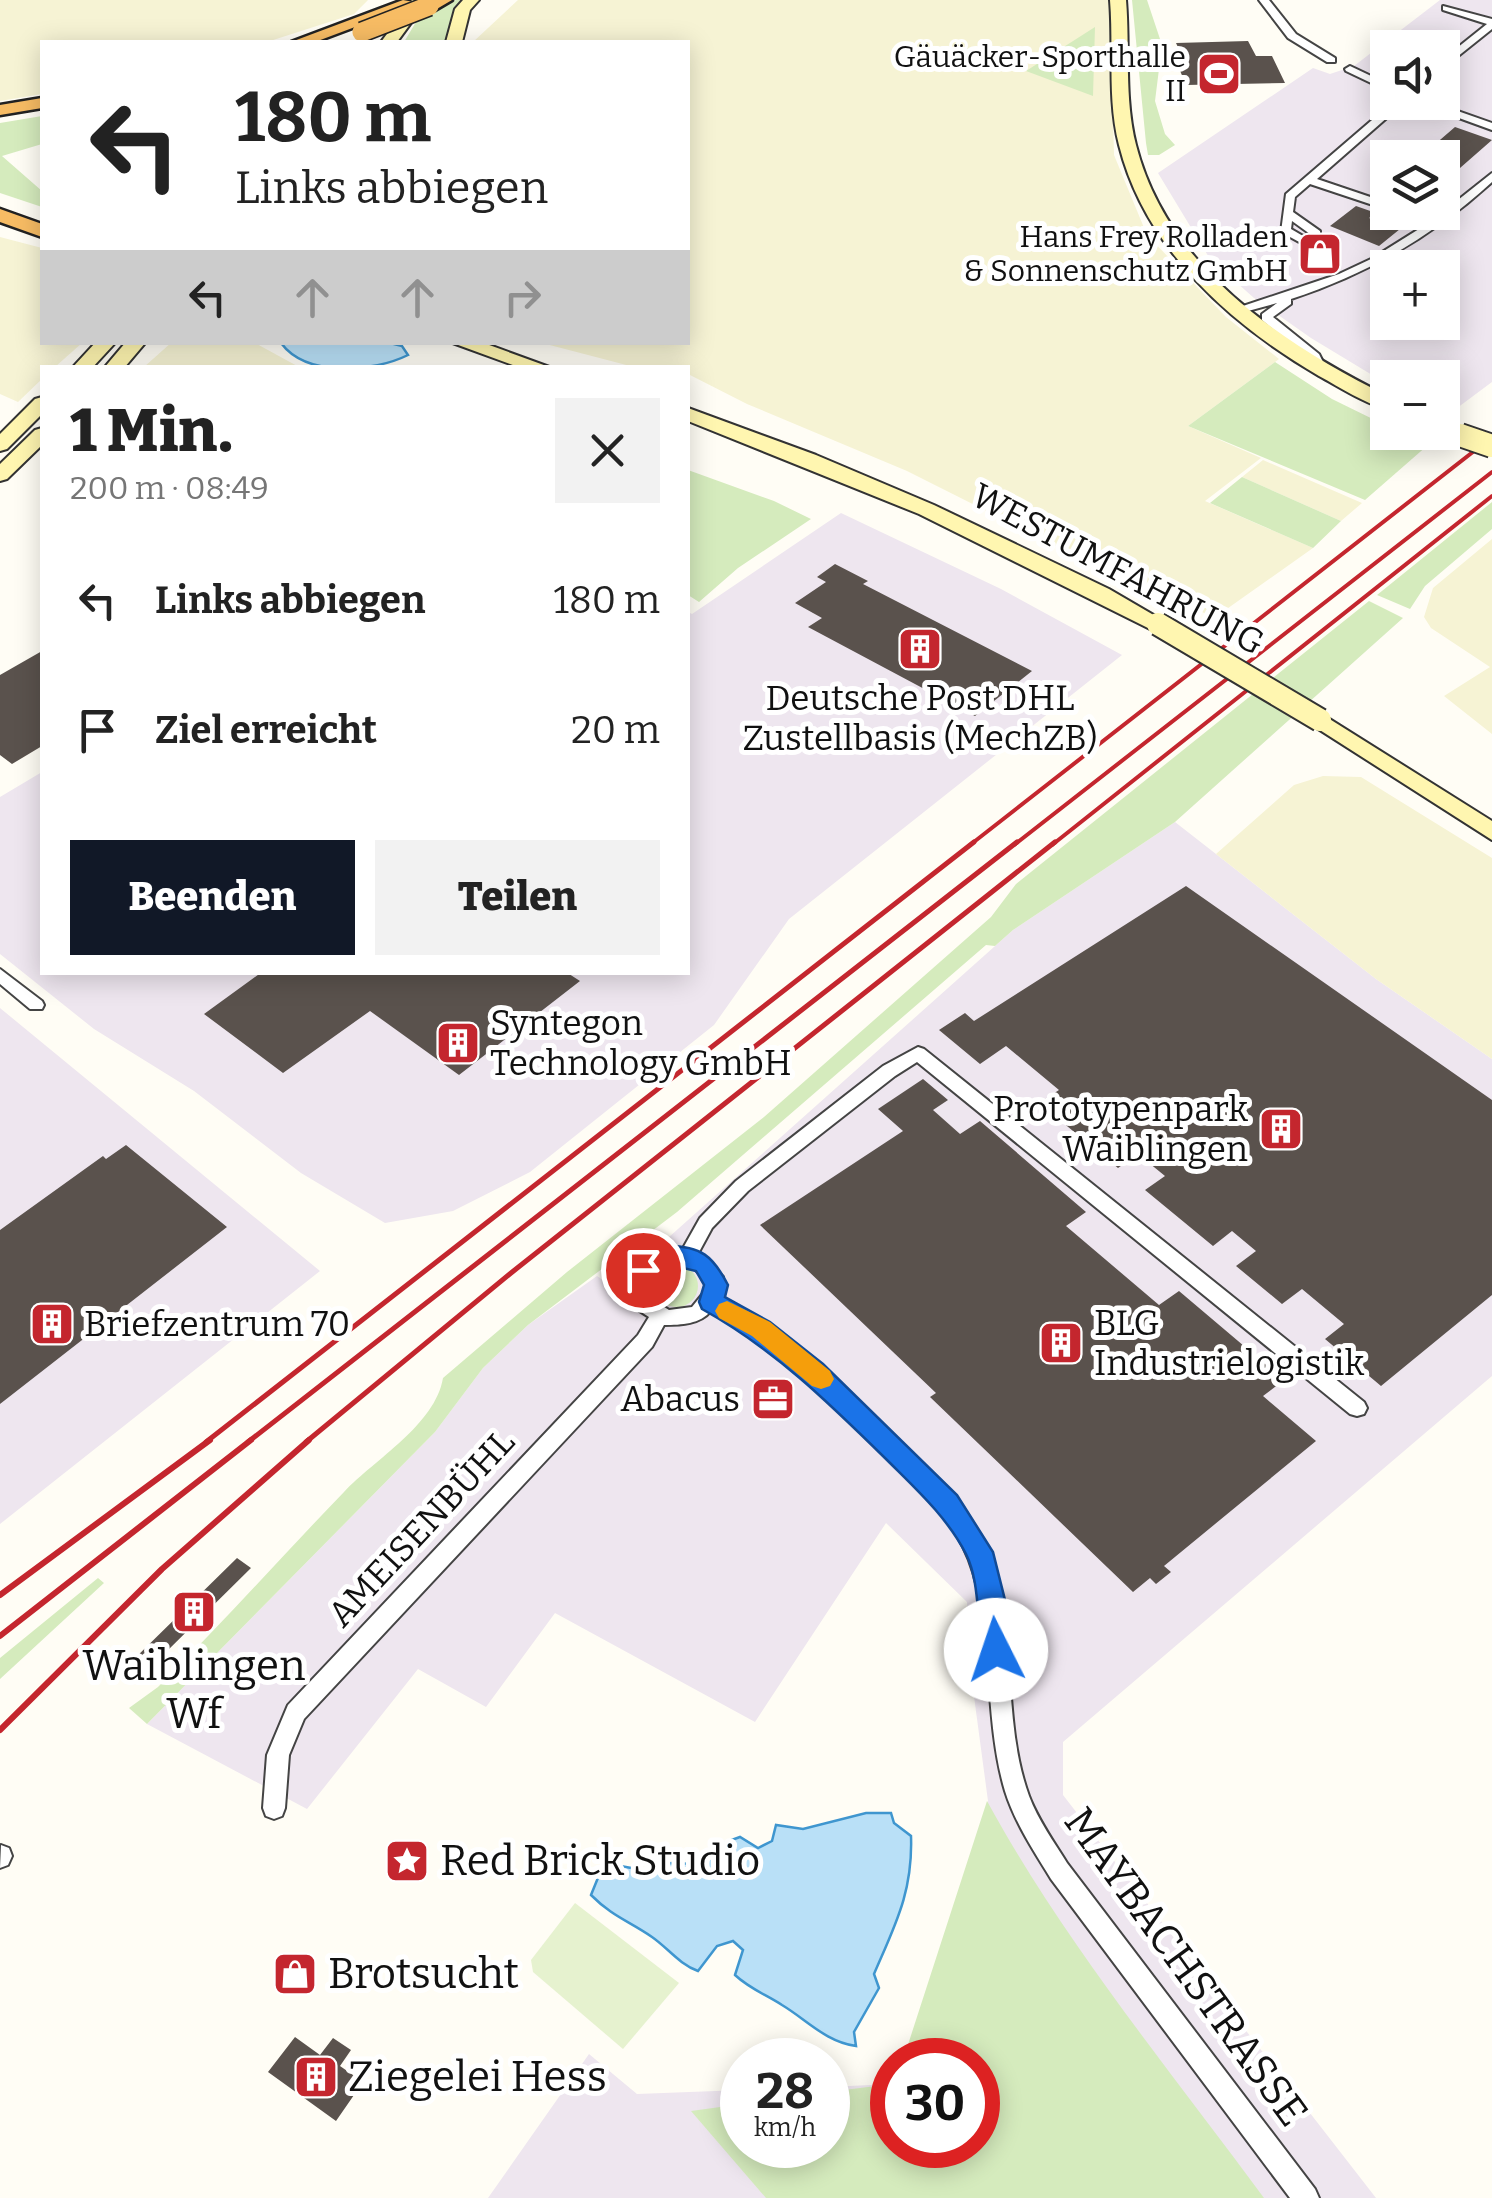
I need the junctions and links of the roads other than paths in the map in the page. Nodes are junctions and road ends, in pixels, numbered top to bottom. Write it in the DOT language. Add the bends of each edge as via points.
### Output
graph roads {
  1 [pos="471,0"];
  2 [pos="1118,0"];
  3 [pos="1264,0"];
  4 [pos="428,2"];
  5 [pos="1446,8"];
  6 [pos="1492,23"];
  7 [pos="367,25"];
  8 [pos="308,40"];
  9 [pos="334,40"];
  10 [pos="391,40"];
  11 [pos="455,40"];
  12 [pos="1460,51"];
  13 [pos="1331,60"];
  14 [pos="1350,68"];
  15 [pos="1370,79"];
  16 [pos="40,104"];
  17 [pos="0,110"];
  18 [pos="40,112"];
  19 [pos="1460,115"];
  20 [pos="0,119"];
  21 [pos="1379,120"];
  22 [pos="1492,126"];
  23 [pos="1492,176"];
  24 [pos="1310,180"];
  25 [pos="1370,201"];
  26 [pos="0,202"];
  27 [pos="1460,204"];
  28 [pos="1289,214"];
  29 [pos="40,215"];
  30 [pos="0,216"];
  31 [pos="40,230"];
  32 [pos="1428,230"];
  33 [pos="1314,288"];
  34 [pos="1237,310"];
  35 [pos="104,345"];
  36 [pos="134,345"];
  37 [pos="469,345"];
  38 [pos="84,365"];
  39 [pos="116,365"];
  40 [pos="533,365"];
  41 [pos="1319,366"];
  42 [pos="1370,394"];
  43 [pos="40,405"];
  44 [pos="690,415"];
  45 [pos="1460,434"];
  46 [pos="40,436"];
  47 [pos="0,444"];
  48 [pos="1492,446"];
  49 [pos="0,475"];
  50 [pos="1492,832"];
  51 [pos="0,975"];
  52 [pos="36,1005"];
  53 [pos="688,1256"];
  54 [pos="711,1302"];
  55 [pos="660,1316"];
  56 [pos="1358,1408"];
  57 [pos="274,1808"];
  58 [pos="1306,2198"];
  1 -- 11 [label="main road"];
  2 -- 34 [label="main road" via="1124,122 1147,204 1192,266"];
  3 -- 13 [label="street" via="1292,36"];
  4 -- 7 [label="highway, bridge"];
  4 -- 10 [label="main road"];
  5 -- 6 [label="street"];
  6 -- 12 [label="street"];
  7 -- 8 [label="highway"];
  7 -- 9 [label="highway"];
  14 -- 15 [label="street"];
  16 -- 17 [label="highway"];
  18 -- 20 [label="highway"];
  19 -- 22 [label="street"];
  21 -- 24 [label="street"];
  23 -- 27 [label="street"];
  24 -- 25 [label="street"];
  24 -- 28 [label="street" via="1290,196"];
  26 -- 29 [label="highway"];
  30 -- 31 [label="highway"];
  32 -- 33 [label="street" via="1386,258"];
  33 -- 34 [label="street"];
  33 -- 41 [label="street" via="1266,317"];
  34 -- 41 [label="main road"];
  35 -- 38 [label="main road"];
  36 -- 39 [label="main road"];
  37 -- 40 [label="main road"];
  41 -- 42 [label="main road"];
  43 -- 47 [label="main road"];
  44 -- 50 [label="main road, WESTUMFAHRUNG, bridge" via="939,514 1158,624"];
  45 -- 48 [label="main road, bridge"];
  46 -- 49 [label="main road"];
  51 -- 52 [label="street"];
  53 -- 54 [label="street" via="714,1277"];
  53 -- 55 [label="street" via="658,1259 639,1278 642,1303"];
  53 -- 56 [label="street" via="706,1223 742,1186 918,1053"];
  54 -- 55 [label="street" via="687,1317"];
  54 -- 58 [label="street, MAYBACHSTRASSE" via="761,1329 814,1371 966,1526 989,1581 1007,1750 1034,1830"];
  55 -- 57 [label="street, AMEISENBÜHL" via="645,1341 296,1712 278,1756"];
}
